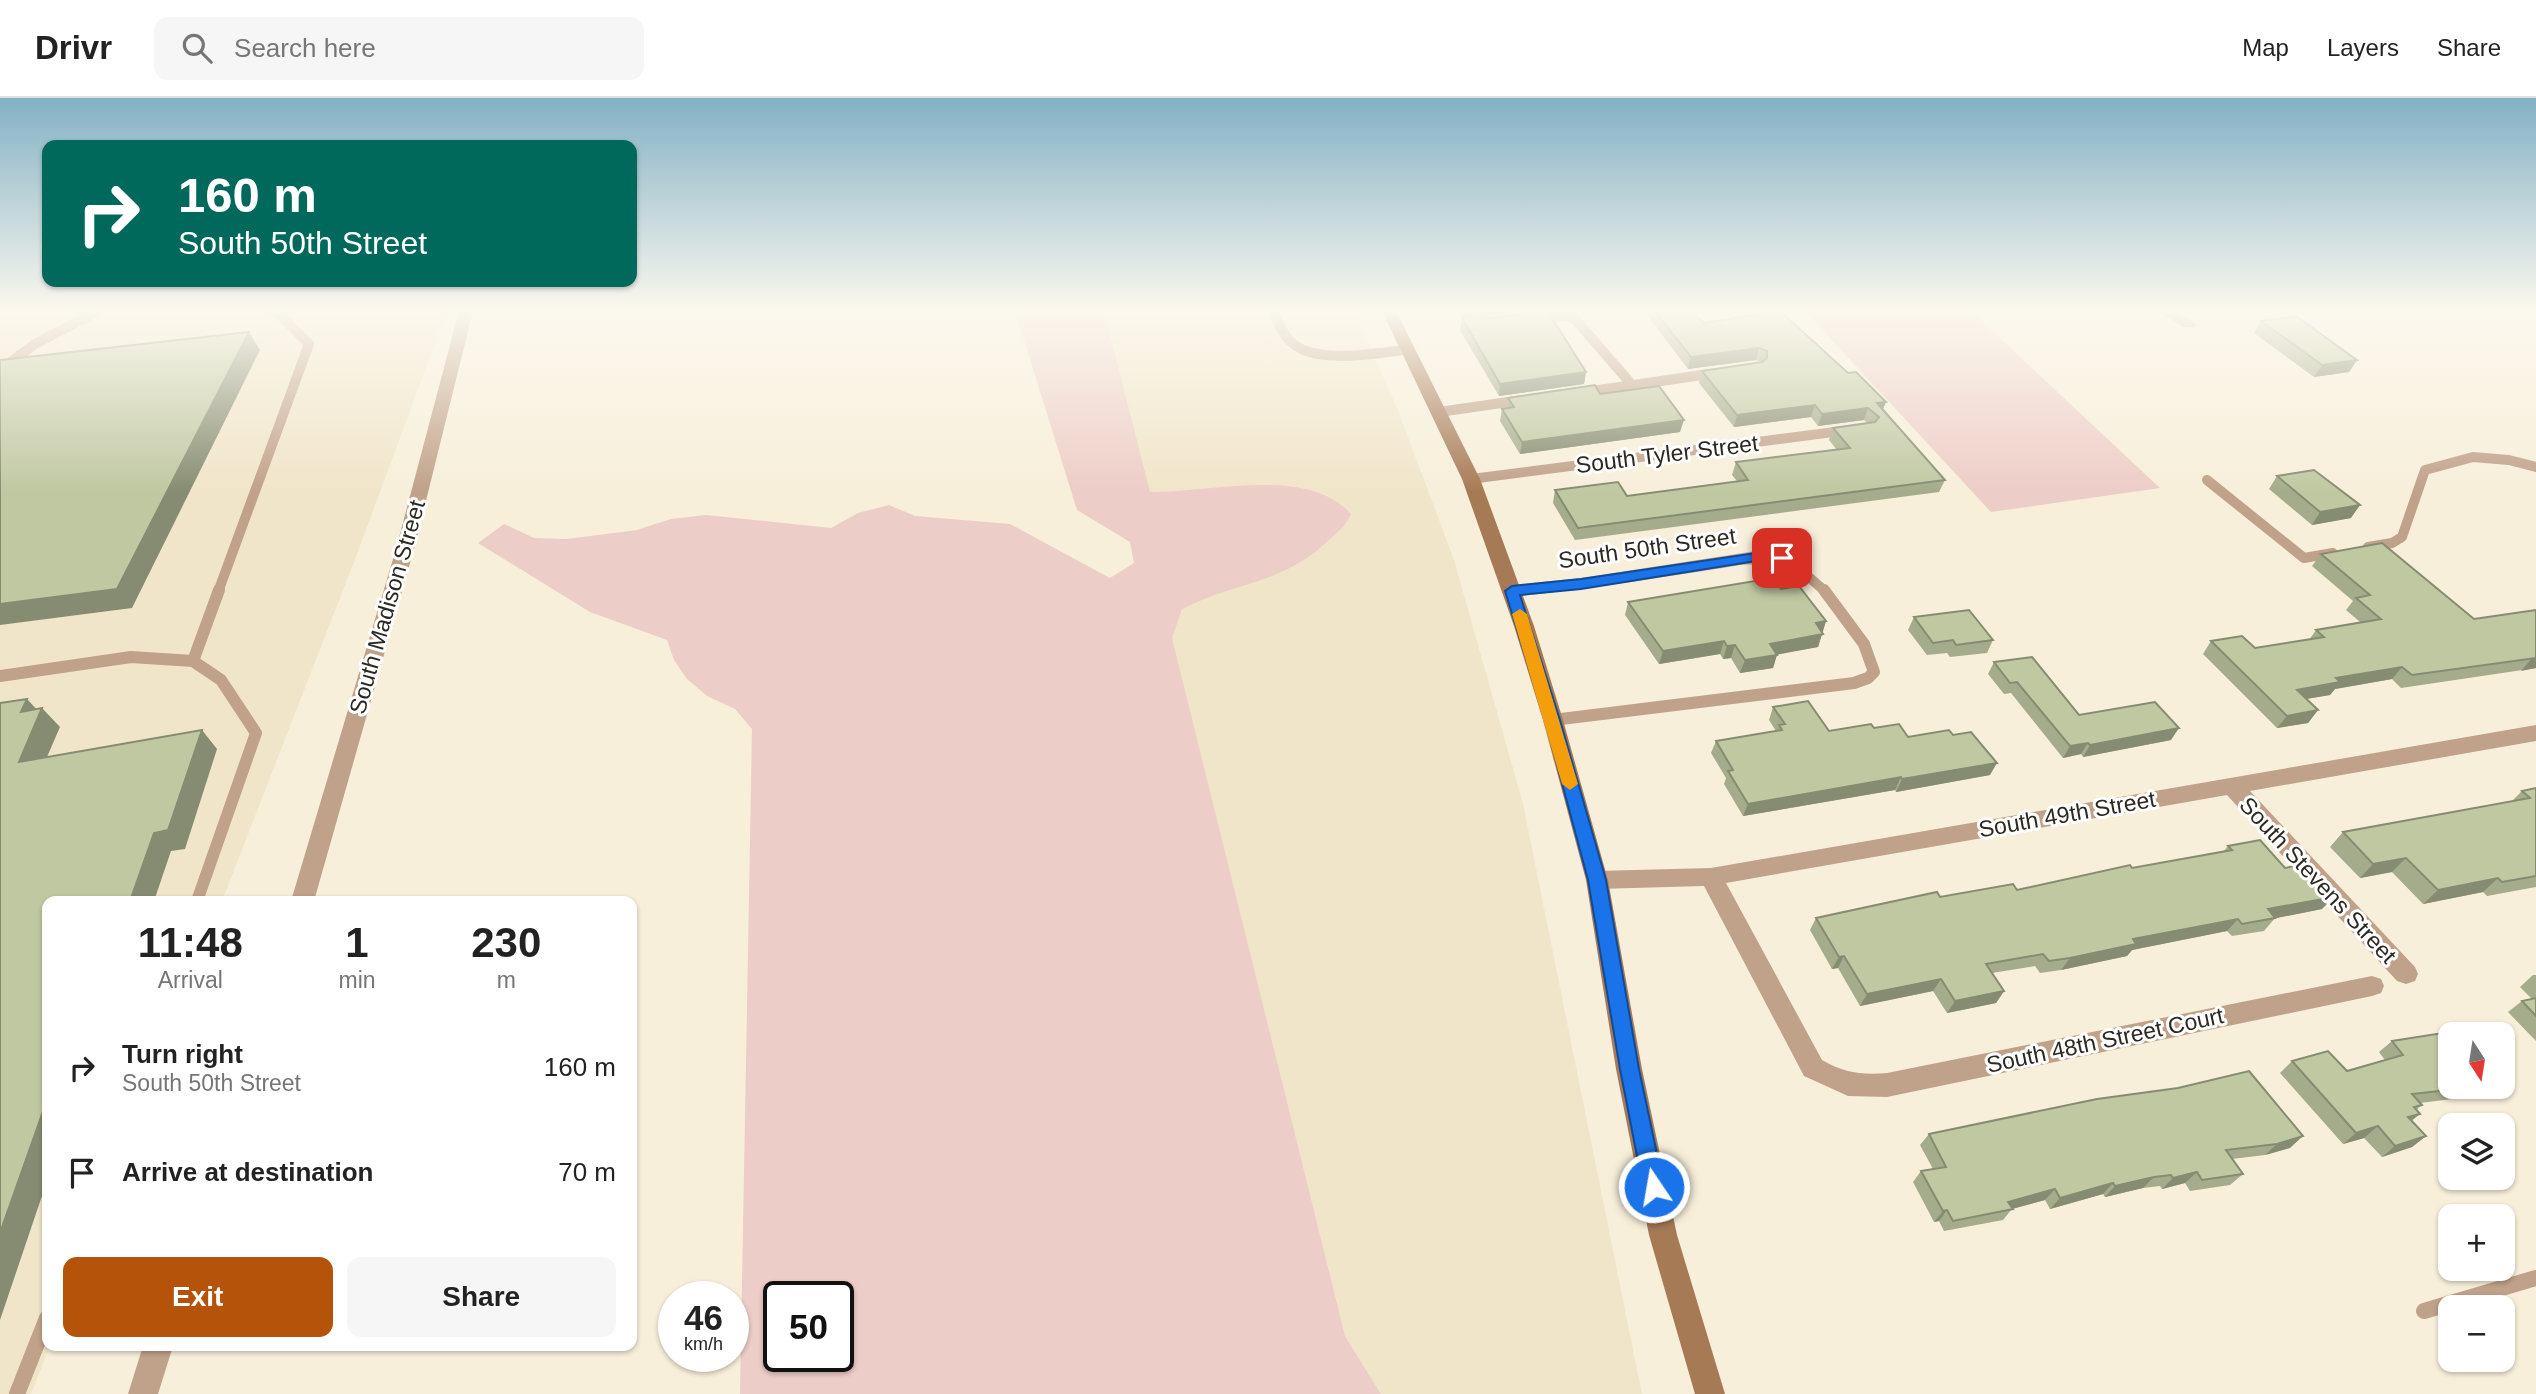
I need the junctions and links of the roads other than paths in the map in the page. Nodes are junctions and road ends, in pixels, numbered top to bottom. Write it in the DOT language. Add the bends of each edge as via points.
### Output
graph roads {
  1 [pos="299,371"];
  2 [pos="450,371"];
  3 [pos="1420,371"];
  4 [pos="1620,371"];
  5 [pos="1727,371"];
  6 [pos="1633,386"];
  7 [pos="1571,394"];
  8 [pos="1534,399"];
  9 [pos="1439,412"];
  10 [pos="1864,428"];
  11 [pos="2536,467"];
  12 [pos="1471,479"];
  13 [pos="2207,480"];
  14 [pos="2354,549"];
  15 [pos="2342,551"];
  16 [pos="1788,559"];
  17 [pos="1512,591"];
  18 [pos="193,661"];
  19 [pos="0,676"];
  20 [pos="1553,720"];
  21 [pos="2536,733"];
  22 [pos="2231,785"];
  23 [pos="1711,877"];
  24 [pos="1597,880"];
  25 [pos="199,896"];
  26 [pos="303,896"];
  27 [pos="2406,974"];
  28 [pos="2372,986"];
  29 [pos="2536,1278"];
  30 [pos="2424,1311"];
  31 [pos="42,1331"];
  32 [pos="156,1351"];
  33 [pos="17,1394"];
  34 [pos="143,1394"];
  35 [pos="1710,1394"];
  1 -- 18 [label="lane"];
  2 -- 26 [label="street, South Madison Street" via="405,549"];
  3 -- 9 [label="main road"];
  4 -- 6 [label="lane"];
  5 -- 6 [label="lane"];
  6 -- 7 [label="lane"];
  8 -- 9 [label="lane"];
  9 -- 12 [label="main road"];
  10 -- 12 [label="street, South Tyler Street"];
  11 -- 14 [label="lane" via="2473,457 2425,470 2402,537"];
  12 -- 17 [label="main road"];
  13 -- 15 [label="lane" via="2304,558"];
  16 -- 17 [label="street, South 50th Street" via="1756,557"];
  16 -- 20 [label="lane" via="1818,582 1867,650 1874,667 1868,678"];
  17 -- 20 [label="main road"];
  18 -- 19 [label="lane" via="131,657"];
  18 -- 25 [label="lane" via="221,680 256,733"];
  20 -- 24 [label="main road"];
  21 -- 22 [label="street, South 49th Street"];
  22 -- 23 [label="street, South 49th Street"];
  22 -- 27 [label="street, South Stevens Street"];
  23 -- 24 [label="street, South 49th Street"];
  23 -- 28 [label="street, South 48th Street Court" via="1814,1068 1838,1083 1888,1085"];
  24 -- 35 [label="main road" via="1663,1235"];
  29 -- 30 [label="lane"];
  31 -- 33 [label="lane"];
  32 -- 34 [label="street"];
}
